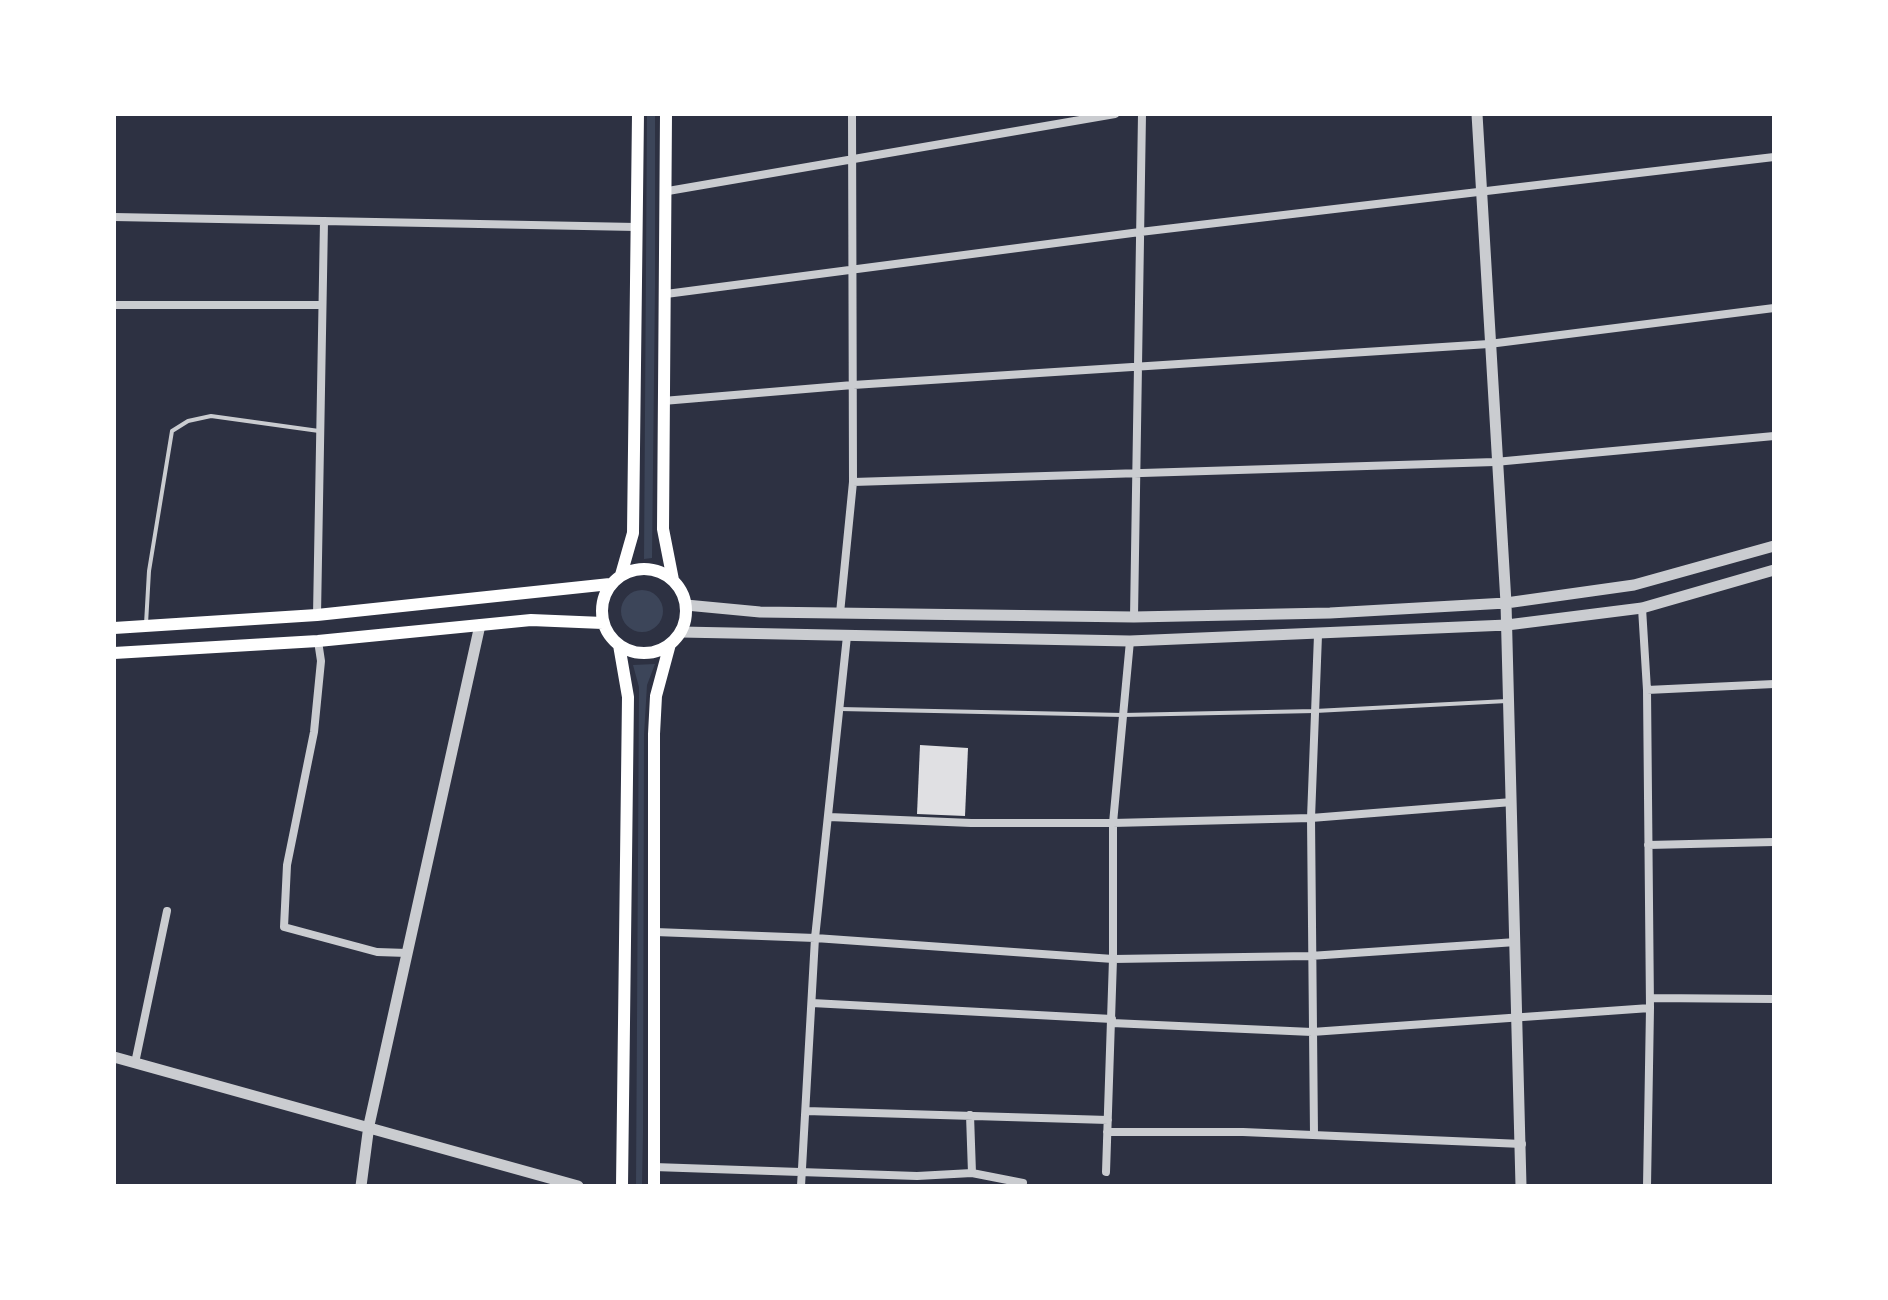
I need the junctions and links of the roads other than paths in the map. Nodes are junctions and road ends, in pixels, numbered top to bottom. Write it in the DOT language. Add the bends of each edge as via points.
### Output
graph roads {
  1 [pos="638,114"];
  2 [pos="666,114"];
  3 [pos="852,114"];
  4 [pos="1115,114"];
  5 [pos="1142,114"];
  6 [pos="1477,114"];
  7 [pos="1774,157"];
  8 [pos="852,158"];
  9 [pos="668,191"];
  10 [pos="1482,194"];
  11 [pos="114,217"];
  12 [pos="324,221"];
  13 [pos="636,227"];
  14 [pos="1140,232"];
  15 [pos="852,269"];
  16 [pos="666,294"];
  17 [pos="114,305"];
  18 [pos="322,305"];
  19 [pos="1774,308"];
  20 [pos="1489,344"];
  21 [pos="1138,366"];
  22 [pos="853,385"];
  23 [pos="663,401"];
  24 [pos="320,431"];
  25 [pos="1774,436"];
  26 [pos="1495,462"];
  27 [pos="1137,476"];
  28 [pos="853,482"];
  29 [pos="1774,546"];
  30 [pos="1774,570"];
  31 [pos="621,575"];
  32 [pos="673,580"];
  33 [pos="610,584"];
  34 [pos="1506,603"];
  35 [pos="686,605"];
  36 [pos="1642,608"];
  37 [pos="840,613"];
  38 [pos="317,615"];
  39 [pos="1134,617"];
  40 [pos="603,623"];
  41 [pos="480,625"];
  42 [pos="1507,625"];
  43 [pos="145,626"];
  44 [pos="114,628"];
  45 [pos="681,632"];
  46 [pos="1318,635"];
  47 [pos="847,636"];
  48 [pos="318,641"];
  49 [pos="1130,641"];
  50 [pos="670,644"];
  51 [pos="619,645"];
  52 [pos="114,653"];
  53 [pos="1774,684"];
  54 [pos="1647,690"];
  55 [pos="1509,701"];
  56 [pos="840,709"];
  57 [pos="1315,711"];
  58 [pos="1123,715"];
  59 [pos="1512,802"];
  60 [pos="829,817"];
  61 [pos="1311,818"];
  62 [pos="1113,823"];
  63 [pos="1774,842"];
  64 [pos="1648,845"];
  65 [pos="167,911"];
  66 [pos="655,932"];
  67 [pos="815,938"];
  68 [pos="1516,942"];
  69 [pos="407,953"];
  70 [pos="1310,956"];
  71 [pos="1113,959"];
  72 [pos="1774,999"];
  73 [pos="812,1003"];
  74 [pos="1650,1003"];
  75 [pos="1519,1015"];
  76 [pos="1112,1021"];
  77 [pos="1312,1032"];
  78 [pos="114,1057"];
  79 [pos="135,1063"];
  80 [pos="806,1111"];
  81 [pos="970,1115"];
  82 [pos="1108,1120"];
  83 [pos="369,1125"];
  84 [pos="1107,1132"];
  85 [pos="1314,1135"];
  86 [pos="1523,1144"];
  87 [pos="654,1167"];
  88 [pos="802,1171"];
  89 [pos="1106,1172"];
  90 [pos="972,1173"];
  91 [pos="956,1175"];
  92 [pos="361,1186"];
  93 [pos="578,1186"];
  94 [pos="622,1186"];
  95 [pos="654,1186"];
  96 [pos="801,1186"];
  97 [pos="954,1186"];
  98 [pos="1022,1186"];
  99 [pos="1521,1186"];
  100 [pos="1647,1186"];
  1 -- 13 [label="main road"];
  2 -- 9 [label="main road"];
  3 -- 8 [label="street"];
  4 -- 8 [label="street"];
  5 -- 14 [label="street"];
  6 -- 10 [label="street"];
  7 -- 10 [label="street"];
  8 -- 9 [label="street"];
  8 -- 15 [label="street"];
  9 -- 16 [label="main road"];
  10 -- 14 [label="street"];
  10 -- 20 [label="street"];
  11 -- 12 [label="street"];
  12 -- 13 [label="street"];
  12 -- 18 [label="street"];
  13 -- 31 [label="main road" via="633,533"];
  14 -- 15 [label="street"];
  14 -- 21 [label="street"];
  15 -- 16 [label="street"];
  15 -- 22 [label="street"];
  16 -- 23 [label="main road"];
  17 -- 18 [label="street"];
  18 -- 24 [label="street"];
  19 -- 20 [label="street"];
  20 -- 21 [label="street"];
  20 -- 26 [label="street"];
  21 -- 22 [label="street"];
  21 -- 27 [label="street"];
  22 -- 23 [label="street"];
  22 -- 28 [label="street"];
  23 -- 32 [label="main road" via="663,529"];
  24 -- 38 [label="street"];
  24 -- 43 [label="lane" via="211,416 172,431"];
  25 -- 26 [label="street"];
  26 -- 27 [label="street"];
  26 -- 34 [label="street"];
  27 -- 28 [label="street"];
  27 -- 39 [label="street"];
  28 -- 37 [label="street"];
  29 -- 34 [label="street" via="1634,585"];
  30 -- 36 [label="street"];
  31 -- 32 [label="main road" via="647,568"];
  31 -- 33 [label="main road"];
  32 -- 35 [label="main road"];
  33 -- 38 [label="main road"];
  33 -- 40 [label="main road" via="601,610"];
  34 -- 39 [label="street"];
  34 -- 42 [label="street"];
  35 -- 37 [label="street"];
  35 -- 45 [label="main road"];
  36 -- 42 [label="street"];
  36 -- 54 [label="street"];
  37 -- 39 [label="street"];
  38 -- 43 [label="main road"];
  40 -- 41 [label="main road"];
  40 -- 51 [label="main road"];
  41 -- 48 [label="main road"];
  41 -- 69 [label="street"];
  42 -- 46 [label="street"];
  42 -- 55 [label="street"];
  43 -- 44 [label="main road"];
  45 -- 47 [label="street"];
  45 -- 50 [label="main road"];
  46 -- 49 [label="street"];
  46 -- 57 [label="street"];
  47 -- 49 [label="street"];
  47 -- 56 [label="street"];
  48 -- 52 [label="main road"];
  48 -- 69 [label="street" via="314,732 287,865 284,927 377,952"];
  49 -- 58 [label="street"];
  50 -- 51 [label="main road" via="645,653"];
  50 -- 66 [label="main road" via="654,722"];
  51 -- 94 [label="main road" via="628,697"];
  53 -- 54 [label="street"];
  54 -- 64 [label="street"];
  55 -- 57 [label="lane"];
  55 -- 59 [label="street"];
  56 -- 58 [label="lane"];
  56 -- 60 [label="street"];
  57 -- 58 [label="lane"];
  57 -- 61 [label="street"];
  58 -- 62 [label="street"];
  59 -- 61 [label="street"];
  59 -- 68 [label="street"];
  60 -- 62 [label="street"];
  60 -- 67 [label="street"];
  61 -- 62 [label="street"];
  61 -- 70 [label="street"];
  62 -- 71 [label="street"];
  63 -- 64 [label="street"];
  64 -- 74 [label="street"];
  65 -- 79 [label="street"];
  66 -- 67 [label="street"];
  66 -- 87 [label="main road"];
  67 -- 71 [label="street"];
  67 -- 73 [label="street"];
  68 -- 70 [label="street"];
  68 -- 75 [label="street"];
  69 -- 83 [label="street"];
  70 -- 71 [label="street"];
  70 -- 77 [label="street"];
  71 -- 76 [label="street"];
  72 -- 74 [label="street"];
  73 -- 76 [label="street"];
  73 -- 80 [label="street"];
  74 -- 75 [label="street"];
  74 -- 100 [label="street"];
  75 -- 77 [label="street"];
  75 -- 86 [label="street"];
  76 -- 77 [label="street"];
  76 -- 82 [label="street"];
  77 -- 85 [label="street"];
  78 -- 79 [label="street"];
  79 -- 83 [label="street"];
  80 -- 81 [label="street"];
  80 -- 88 [label="street"];
  81 -- 82 [label="street"];
  81 -- 90 [label="street"];
  82 -- 84 [label="street"];
  83 -- 92 [label="street"];
  83 -- 93 [label="street"];
  84 -- 85 [label="street"];
  84 -- 89 [label="street"];
  85 -- 86 [label="street"];
  86 -- 99 [label="street"];
  87 -- 88 [label="street"];
  87 -- 95 [label="main road"];
  88 -- 91 [label="street"];
  88 -- 96 [label="street"];
  90 -- 91 [label="street"];
  90 -- 98 [label="street"];
  91 -- 97 [label="street"];
}
